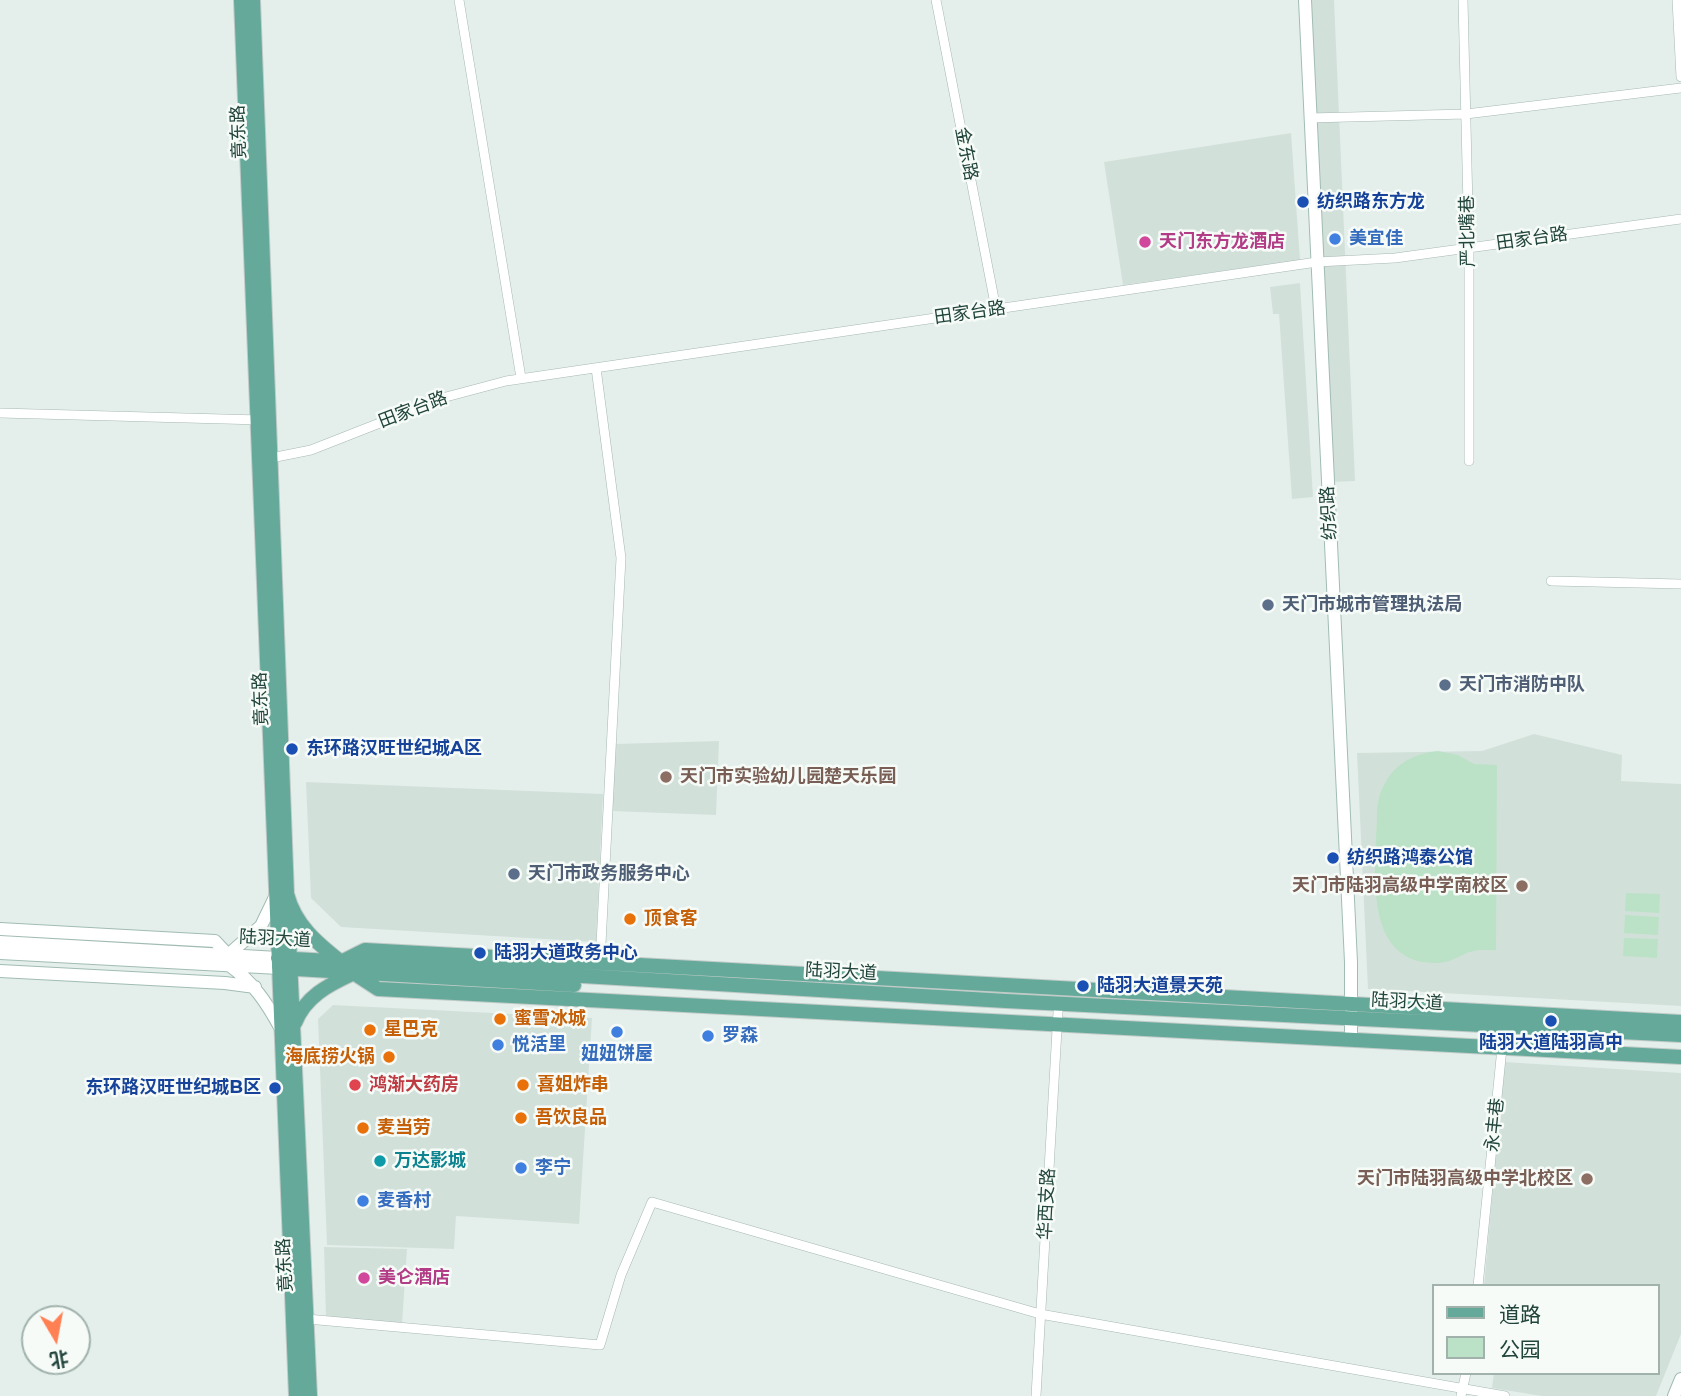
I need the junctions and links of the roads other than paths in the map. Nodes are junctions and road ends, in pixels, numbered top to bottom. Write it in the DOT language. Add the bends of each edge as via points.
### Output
graph roads {
  1 [pos="241,0"];
  2 [pos="253,0"];
  3 [pos="459,0"];
  4 [pos="936,0"];
  5 [pos="1305,0"];
  6 [pos="1463,0"];
  7 [pos="1677,0"];
  8 [pos="1681,77"];
  9 [pos="1681,88"];
  10 [pos="1466,114"];
  11 [pos="1310,118"];
  12 [pos="1681,219"];
  13 [pos="1469,248"];
  14 [pos="1317,262"];
  15 [pos="996,309"];
  16 [pos="596,368"];
  17 [pos="520,378"];
  18 [pos="0,413"];
  19 [pos="263,420"];
  20 [pos="271,458"];
  21 [pos="1469,461"];
  22 [pos="1551,581"];
  23 [pos="1681,584"];
  24 [pos="282,894"];
  25 [pos="0,929"];
  26 [pos="0,943"];
  27 [pos="0,953"];
  28 [pos="229,960"];
  29 [pos="341,962"];
  30 [pos="285,963"];
  31 [pos="600,963"];
  32 [pos="0,971"];
  33 [pos="354,973"];
  34 [pos="255,987"];
  35 [pos="1057,1019"];
  36 [pos="1351,1022"];
  37 [pos="1681,1024"];
  38 [pos="287,1028"];
  39 [pos="1681,1042"];
  40 [pos="1502,1048"];
  41 [pos="1681,1057"];
  42 [pos="1478,1284"];
  43 [pos="1040,1314"];
  44 [pos="307,1319"];
  45 [pos="1681,1379"];
  46 [pos="1462,1392"];
  47 [pos="296,1396"];
  48 [pos="310,1396"];
  49 [pos="1035,1396"];
  50 [pos="1505,1396"];
  51 [pos="1674,1396"];
  1 -- 19 [label="main road, 竟东路"];
  2 -- 19 [label="main road, 竟东路"];
  3 -- 17 [label="street"];
  4 -- 15 [label="street, 金东路"];
  5 -- 11 [label="main road, 纺织路"];
  6 -- 10 [label="street, 严北嘴巷"];
  7 -- 8 [label="street"];
  9 -- 10 [label="street"];
  10 -- 11 [label="street"];
  10 -- 13 [label="street, 严北嘴巷"];
  11 -- 14 [label="main road, 纺织路"];
  12 -- 13 [label="street, 田家台路"];
  13 -- 14 [label="street, 田家台路"];
  13 -- 21 [label="street, 严北嘴巷"];
  14 -- 15 [label="street, 田家台路"];
  14 -- 36 [label="main road, 纺织路"];
  15 -- 16 [label="street, 田家台路"];
  16 -- 17 [label="street, 田家台路"];
  16 -- 31 [label="street" via="621,558"];
  17 -- 20 [label="street, 田家台路" via="467,390 311,450"];
  18 -- 19 [label="street"];
  19 -- 20 [label="main road, 竟东路"];
  19 -- 24 [label="main road, 竟东路"];
  20 -- 24 [label="main road, 竟东路"];
  22 -- 23 [label="street"];
  24 -- 28 [label="main road" via="261,926"];
  24 -- 29 [label="main road" via="317,944"];
  24 -- 30 [label="main road, 竟东路"];
  25 -- 28 [label="main road" via="215,942"];
  26 -- 28 [label="main road, 陆羽大道"];
  27 -- 28 [label="main road, 陆羽大道"];
  28 -- 30 [label="main road, 陆羽大道"];
  28 -- 34 [label="main road"];
  29 -- 30 [label="main road, 陆羽大道"];
  29 -- 31 [label="main road" via="365,950"];
  29 -- 36 [label="main road, 陆羽大道"];
  30 -- 33 [label="main road, 陆羽大道"];
  30 -- 38 [label="main road, 竟东路"];
  31 -- 36 [label="main road"];
  32 -- 34 [label="main road"];
  33 -- 35 [label="main road" via="378,989"];
  33 -- 38 [label="main road" via="313,997"];
  34 -- 38 [label="main road"];
  35 -- 36 [label="main road"];
  35 -- 43 [label="street, 华西支路"];
  36 -- 37 [label="main road"];
  36 -- 39 [label="main road, 陆羽大道"];
  36 -- 40 [label="main road"];
  38 -- 44 [label="main road, 竟东路"];
  38 -- 47 [label="main road, 竟东路"];
  40 -- 41 [label="main road"];
  40 -- 42 [label="street, 永丰巷"];
  43 -- 44 [label="street" via="652,1202 621,1275 600,1345"];
  43 -- 46 [label="street"];
  43 -- 49 [label="street, 华西支路"];
  44 -- 48 [label="main road, 竟东路"];
  45 -- 51 [label="main road"];
  46 -- 50 [label="street"];
}
